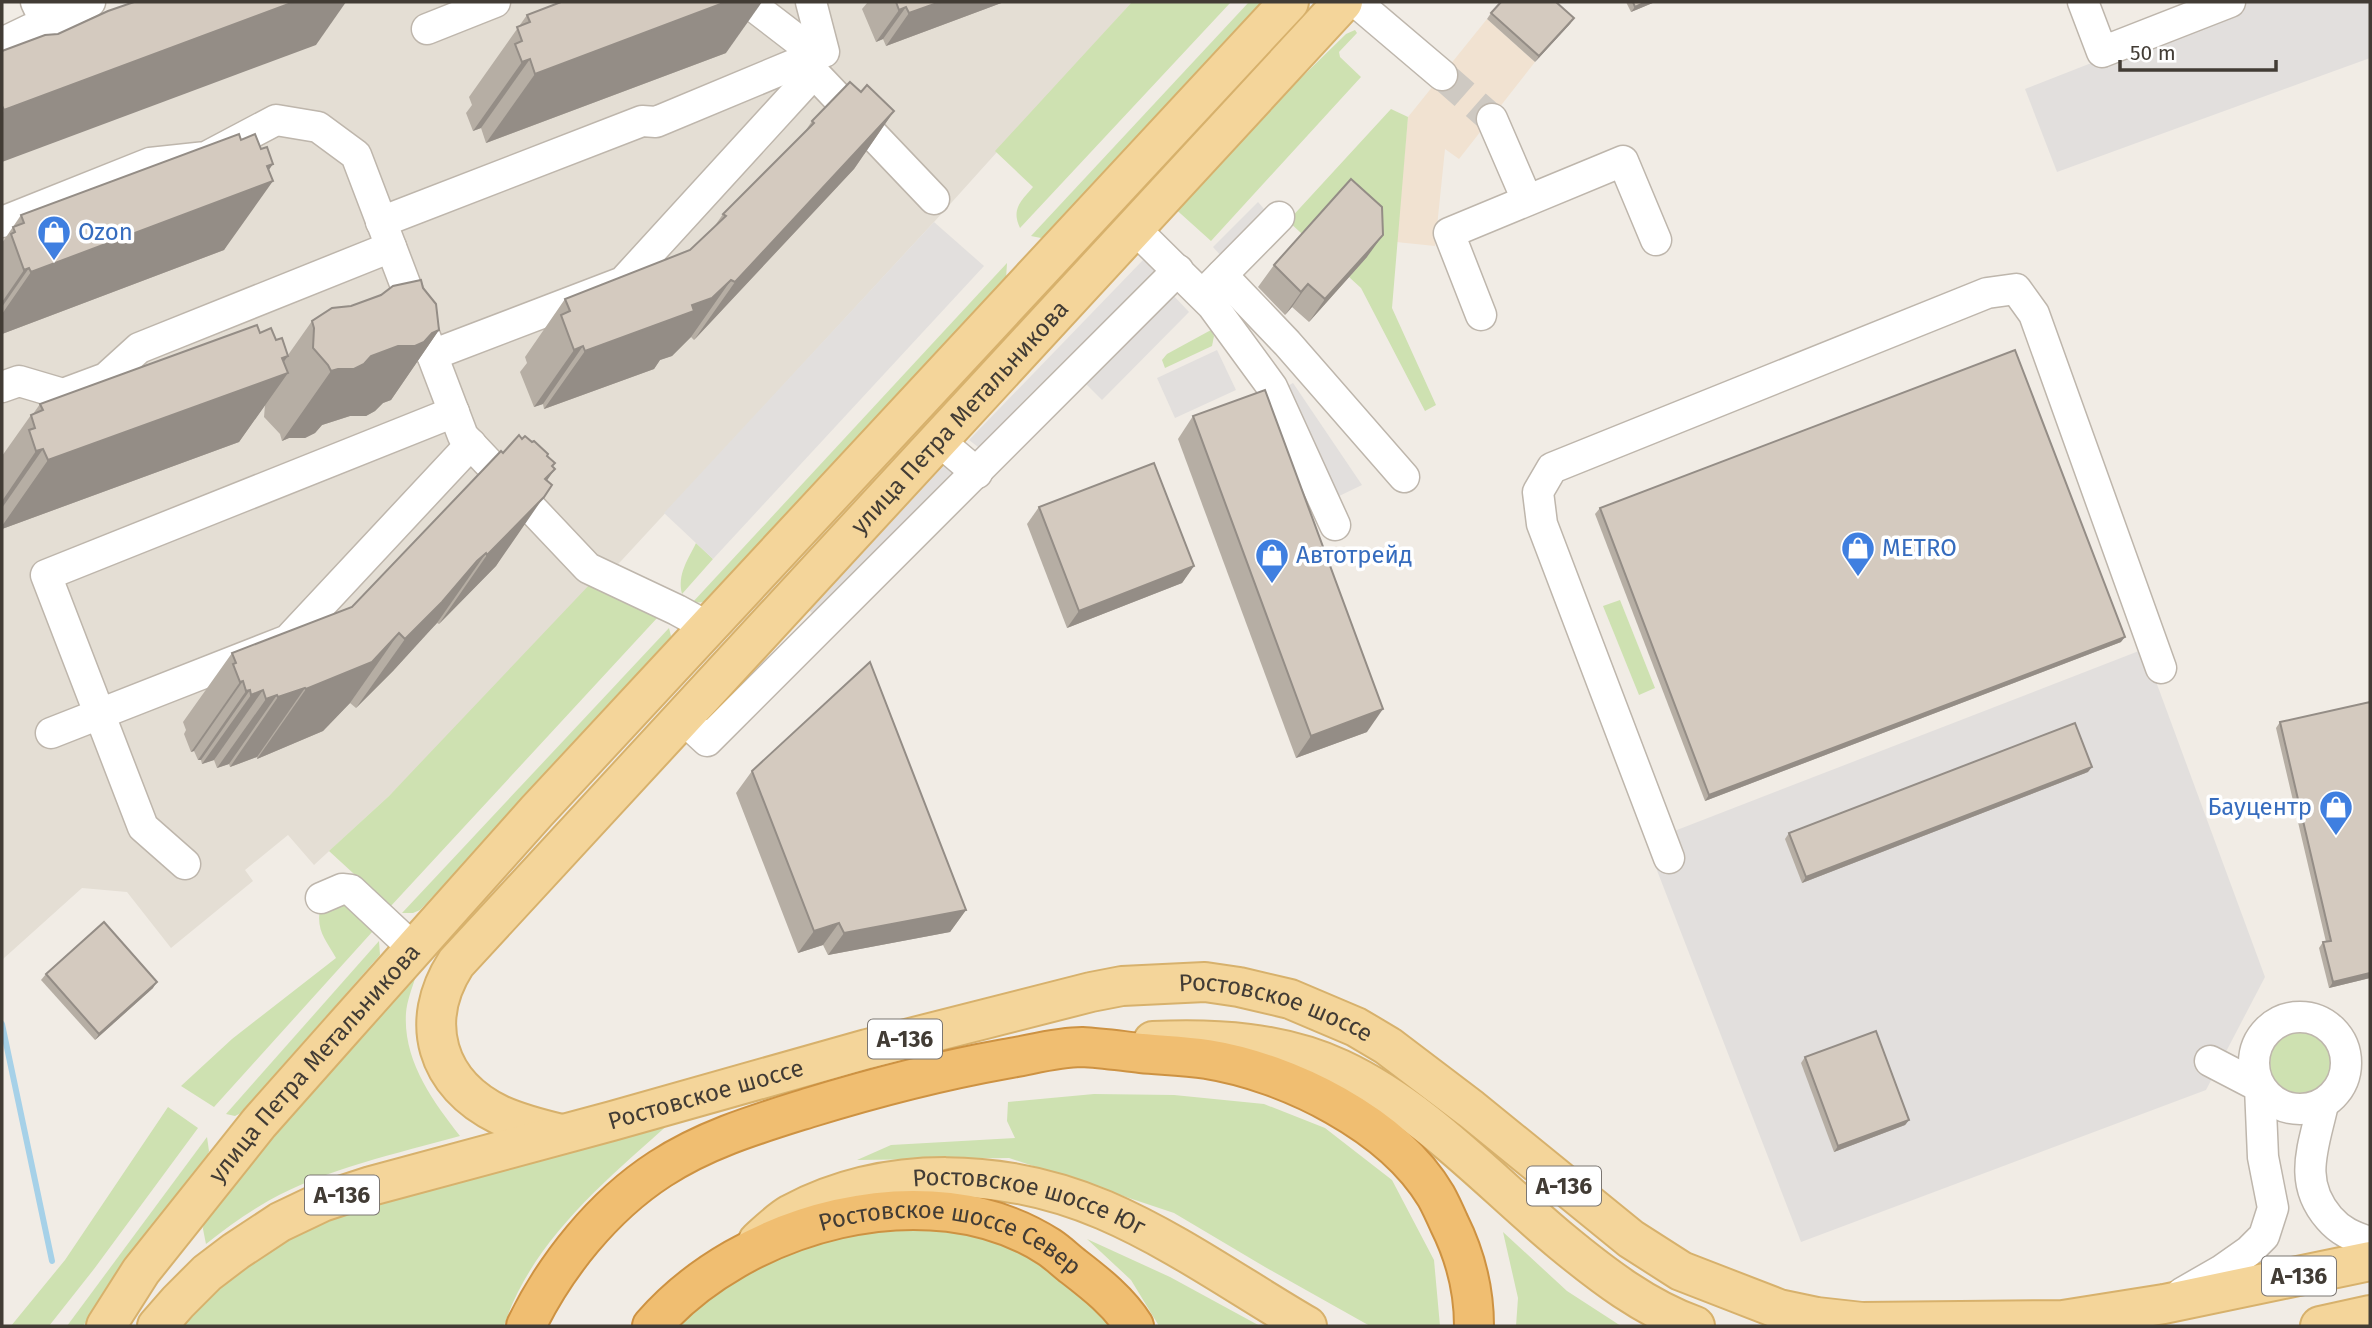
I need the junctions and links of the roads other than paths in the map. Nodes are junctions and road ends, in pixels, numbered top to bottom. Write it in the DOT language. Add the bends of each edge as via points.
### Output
graph roads {
  1 [pos="90,2"];
  2 [pos="495,2"];
  3 [pos="748,2"];
  4 [pos="811,2"];
  5 [pos="1289,2"];
  6 [pos="1343,2"];
  7 [pos="1356,2"];
  8 [pos="2082,2"];
  9 [pos="2230,2"];
  10 [pos="37,18"];
  11 [pos="427,29"];
  12 [pos="2,43"];
  13 [pos="63,60"];
  14 [pos="811,66"];
  15 [pos="1442,75"];
  16 [pos="1492,119"];
  17 [pos="934,200"];
  18 [pos="1527,200"];
  19 [pos="1279,217"];
  20 [pos="2,222"];
  21 [pos="1135,229"];
  22 [pos="386,234"];
  23 [pos="1656,240"];
  24 [pos="1178,270"];
  25 [pos="1212,285"];
  26 [pos="1481,315"];
  27 [pos="432,355"];
  28 [pos="2,387"];
  29 [pos="454,412"];
  30 [pos="938,440"];
  31 [pos="471,444"];
  32 [pos="977,472"];
  33 [pos="1404,477"];
  34 [pos="1335,525"];
  35 [pos="708,627"];
  36 [pos="2161,668"];
  37 [pos="99,714"];
  38 [pos="681,717"];
  39 [pos="51,733"];
  40 [pos="537,811"];
  41 [pos="576,831"];
  42 [pos="1670,858"];
  43 [pos="185,864"];
  44 [pos="321,898"];
  45 [pos="414,948"];
  46 [pos="1080,1047"];
  47 [pos="2210,1061"];
  48 [pos="2260,1087"];
  49 [pos="2323,1104"];
  50 [pos="563,1135"];
  51 [pos="2370,1242"];
  52 [pos="744,1252"];
  53 [pos="2370,1261"];
  54 [pos="2164,1304"];
  55 [pos="2370,1315"];
  56 [pos="2046,1323"];
  57 [pos="106,1326"];
  58 [pos="157,1326"];
  59 [pos="526,1326"];
  60 [pos="652,1326"];
  61 [pos="1134,1326"];
  62 [pos="1307,1326"];
  63 [pos="1474,1326"];
  64 [pos="1695,1326"];
  65 [pos="2320,1326"];
  1 -- 10 [label="lane"];
  2 -- 11 [label="lane"];
  3 -- 14 [label="lane" via="800,42"];
  4 -- 14 [label="lane" via="824,52"];
  5 -- 35 [label="main road, улица Петра Метальникова"];
  6 -- 21 [label="main road, улица Петра Метальникова"];
  7 -- 15 [label="lane"];
  8 -- 9 [label="lane" via="2102,52"];
  10 -- 12 [label="lane"];
  10 -- 13 [label="lane"];
  14 -- 17 [label="lane"];
  14 -- 22 [label="lane" via="656,122 642,121"];
  14 -- 27 [label="lane" via="623,282"];
  16 -- 18 [label="lane"];
  18 -- 23 [label="lane" via="1623,161"];
  18 -- 26 [label="lane" via="1449,233"];
  19 -- 25 [label="lane"];
  20 -- 22 [label="lane" via="150,163 206,157 276,120 318,127 356,155"];
  21 -- 24 [label="lane"];
  21 -- 30 [label="main road, улица Петра Метальникова"];
  22 -- 27 [label="lane"];
  22 -- 28 [label="lane" via="139,348 107,378 63,394 19,381"];
  24 -- 25 [label="lane"];
  24 -- 32 [label="lane"];
  25 -- 33 [label="lane" via="1287,342"];
  25 -- 34 [label="lane" via="1272,387"];
  27 -- 29 [label="lane"];
  29 -- 31 [label="lane"];
  29 -- 37 [label="lane" via="46,575"];
  30 -- 32 [label="lane"];
  30 -- 38 [label="main road, улица Петра Метальникова"];
  31 -- 35 [label="lane" via="588,568"];
  31 -- 37 [label="lane" via="288,640"];
  32 -- 38 [label="lane" via="707,741"];
  35 -- 40 [label="main road, улица Петра Метальникова"];
  36 -- 42 [label="lane" via="2034,314 2016,289 1987,293 1552,468 1538,492 1542,524"];
  37 -- 39 [label="lane"];
  37 -- 43 [label="lane" via="143,827"];
  38 -- 41 [label="main road, улица Петра Метальникова"];
  40 -- 41 [label="main road" via="554,836"];
  40 -- 45 [label="main road, улица Петра Метальникова"];
  41 -- 50 [label="main road, улица Петра Метальникова" via="456,963 443,983 435,1020 444,1062 473,1098 521,1124"];
  44 -- 45 [label="lane" via="351,890"];
  45 -- 57 [label="main road, улица Петра Метальникова" via="259,1123 141,1271"];
  46 -- 59 [label="highway, А-136" via="885,1085 703,1144 658,1170 593,1228 556,1275"];
  46 -- 63 [label="highway, А-136" via="1208,1060 1259,1072 1345,1110 1410,1163 1436,1196 1470,1273"];
  46 -- 64 [label="main road, А-136" via="1225,1040 1296,1053 1339,1068 1406,1109 1587,1262 1642,1301"];
  47 -- 48 [label="lane"];
  48 -- 49 [label="lane" via="2288,1108"];
  48 -- 49 [label="lane" via="2255,1051 2267,1031 2288,1018 2314,1020 2336,1035 2346,1059 2341,1085"];
  48 -- 54 [label="lane" via="2263,1157 2273,1208 2264,1236 2222,1270"];
  49 -- 51 [label="lane" via="2310,1186 2318,1205 2335,1225"];
  50 -- 56 [label="main road, Ростовское шоссе / А-136" via="867,1049 1091,992 1205,982 1290,999 1367,1033 1471,1109 1631,1239 1681,1271 1723,1289 1779,1309 1863,1322"];
  50 -- 58 [label="main road, Ростовское шоссе / А-136" via="322,1202 236,1251 207,1273"];
  52 -- 60 [label="highway, Ростовское шоссе Север" via="670,1306"];
  52 -- 61 [label="highway, Ростовское шоссе Север" via="844,1217 907,1210 966,1216 996,1223 1049,1247 1102,1289"];
  52 -- 62 [label="main road, Ростовское шоссе Юг" via="789,1215 859,1189 925,1177 993,1180 1026,1185 1105,1210"];
  53 -- 54 [label="main road, Ростовское шоссе / А-136"];
  54 -- 56 [label="main road, Ростовское шоссе / А-136"];
  55 -- 65 [label="main road, А-136"];
}
